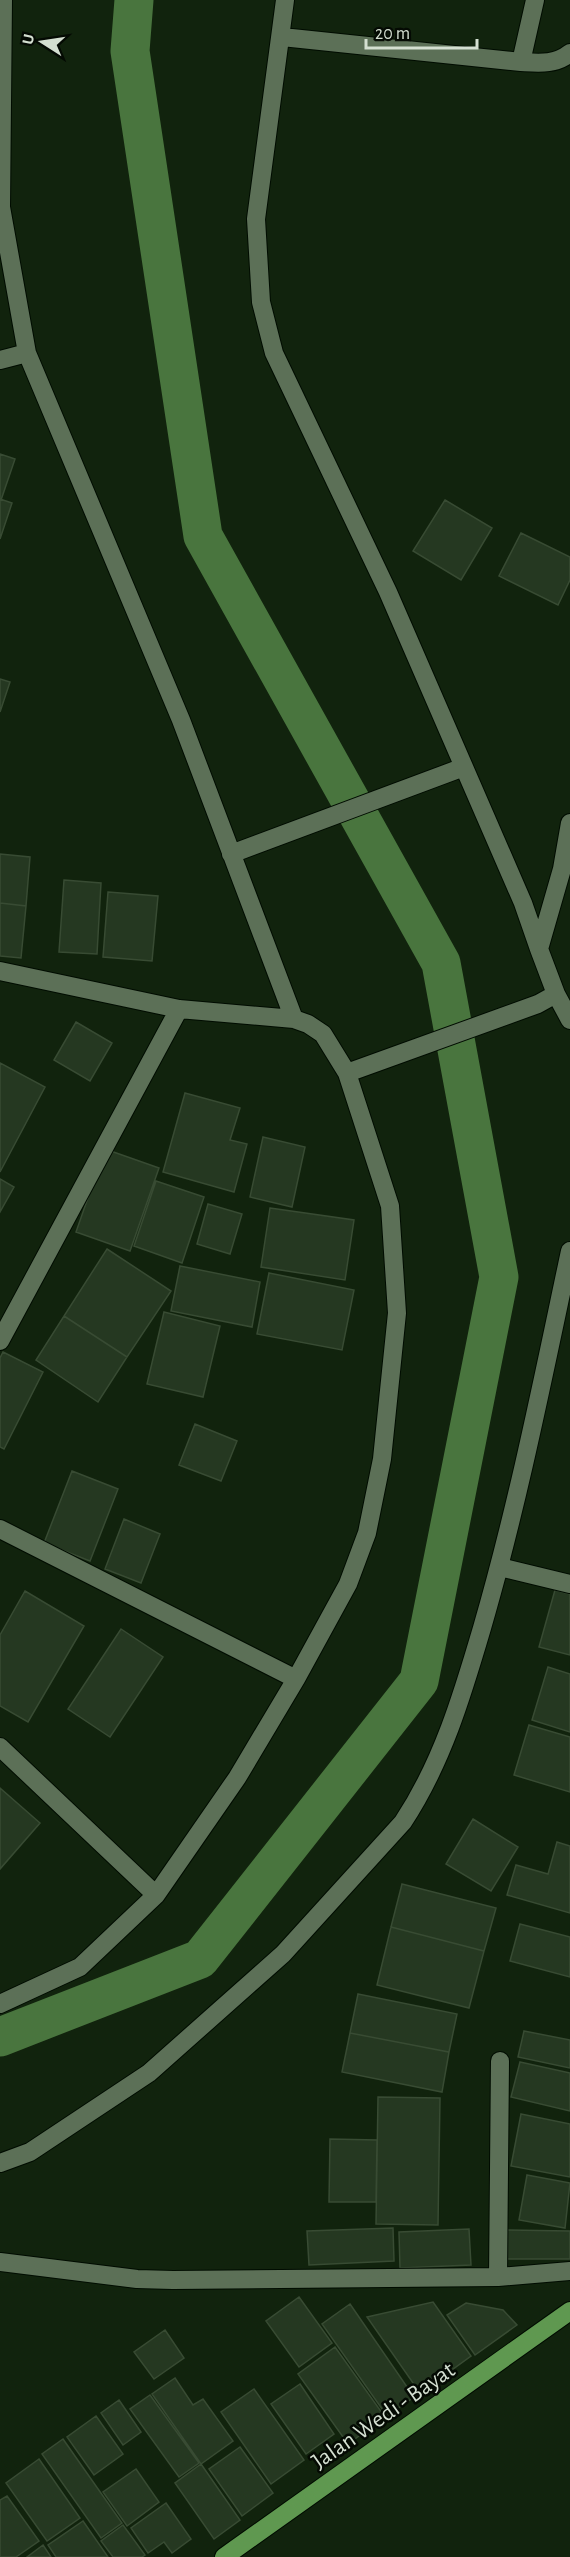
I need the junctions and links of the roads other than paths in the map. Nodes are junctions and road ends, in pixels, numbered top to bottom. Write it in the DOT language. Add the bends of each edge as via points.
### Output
graph roads {
  1 [pos="3,0"];
  2 [pos="285,0"];
  3 [pos="534,0"];
  4 [pos="282,37"];
  5 [pos="570,53"];
  6 [pos="521,62"];
  7 [pos="27,353"];
  8 [pos="0,360"];
  9 [pos="456,771"];
  10 [pos="570,823"];
  11 [pos="240,851"];
  12 [pos="539,949"];
  13 [pos="0,971"];
  14 [pos="556,994"];
  15 [pos="179,1010"];
  16 [pos="294,1019"];
  17 [pos="570,1020"];
  18 [pos="347,1073"];
  19 [pos="570,1251"];
  20 [pos="0,1341"];
  21 [pos="0,1529"];
  22 [pos="500,1567"];
  23 [pos="570,1584"];
  24 [pos="296,1679"];
  25 [pos="0,1747"];
  26 [pos="156,1895"];
  27 [pos="0,2004"];
  28 [pos="500,2061"];
  29 [pos="0,2163"];
  30 [pos="0,2262"];
  31 [pos="570,2271"];
  32 [pos="498,2277"];
  33 [pos="570,2312"];
  34 [pos="224,2557"];
  1 -- 7 [label="street" via="1,207"];
  2 -- 4 [label="street"];
  3 -- 6 [label="street"];
  4 -- 6 [label="street"];
  4 -- 9 [label="street" via="256,219 261,302 274,353 388,592"];
  5 -- 6 [label="street" via="548,63"];
  7 -- 8 [label="street"];
  7 -- 11 [label="street" via="180,720"];
  9 -- 11 [label="street"];
  9 -- 12 [label="street" via="523,903"];
  10 -- 12 [label="street" via="562,869"];
  11 -- 16 [label="street"];
  12 -- 14 [label="street"];
  13 -- 15 [label="street"];
  14 -- 17 [label="street"];
  14 -- 18 [label="street"];
  15 -- 16 [label="street"];
  15 -- 20 [label="street"];
  16 -- 18 [label="street" via="323,1034"];
  18 -- 24 [label="street" via="390,1206 397,1313 382,1459 367,1533 348,1584"];
  19 -- 22 [label="street"];
  21 -- 24 [label="street"];
  22 -- 23 [label="street"];
  22 -- 29 [label="street" via="458,1709 431,1775 403,1822 283,1954 149,2073 30,2152"];
  24 -- 26 [label="street" via="237,1778"];
  25 -- 26 [label="street"];
  26 -- 27 [label="street" via="80,1967"];
  28 -- 32 [label="street"];
  30 -- 32 [label="street" via="137,2279"];
  31 -- 32 [label="street"];
  33 -- 34 [label="main road, Jalan Wedi - Bayat"];
}
